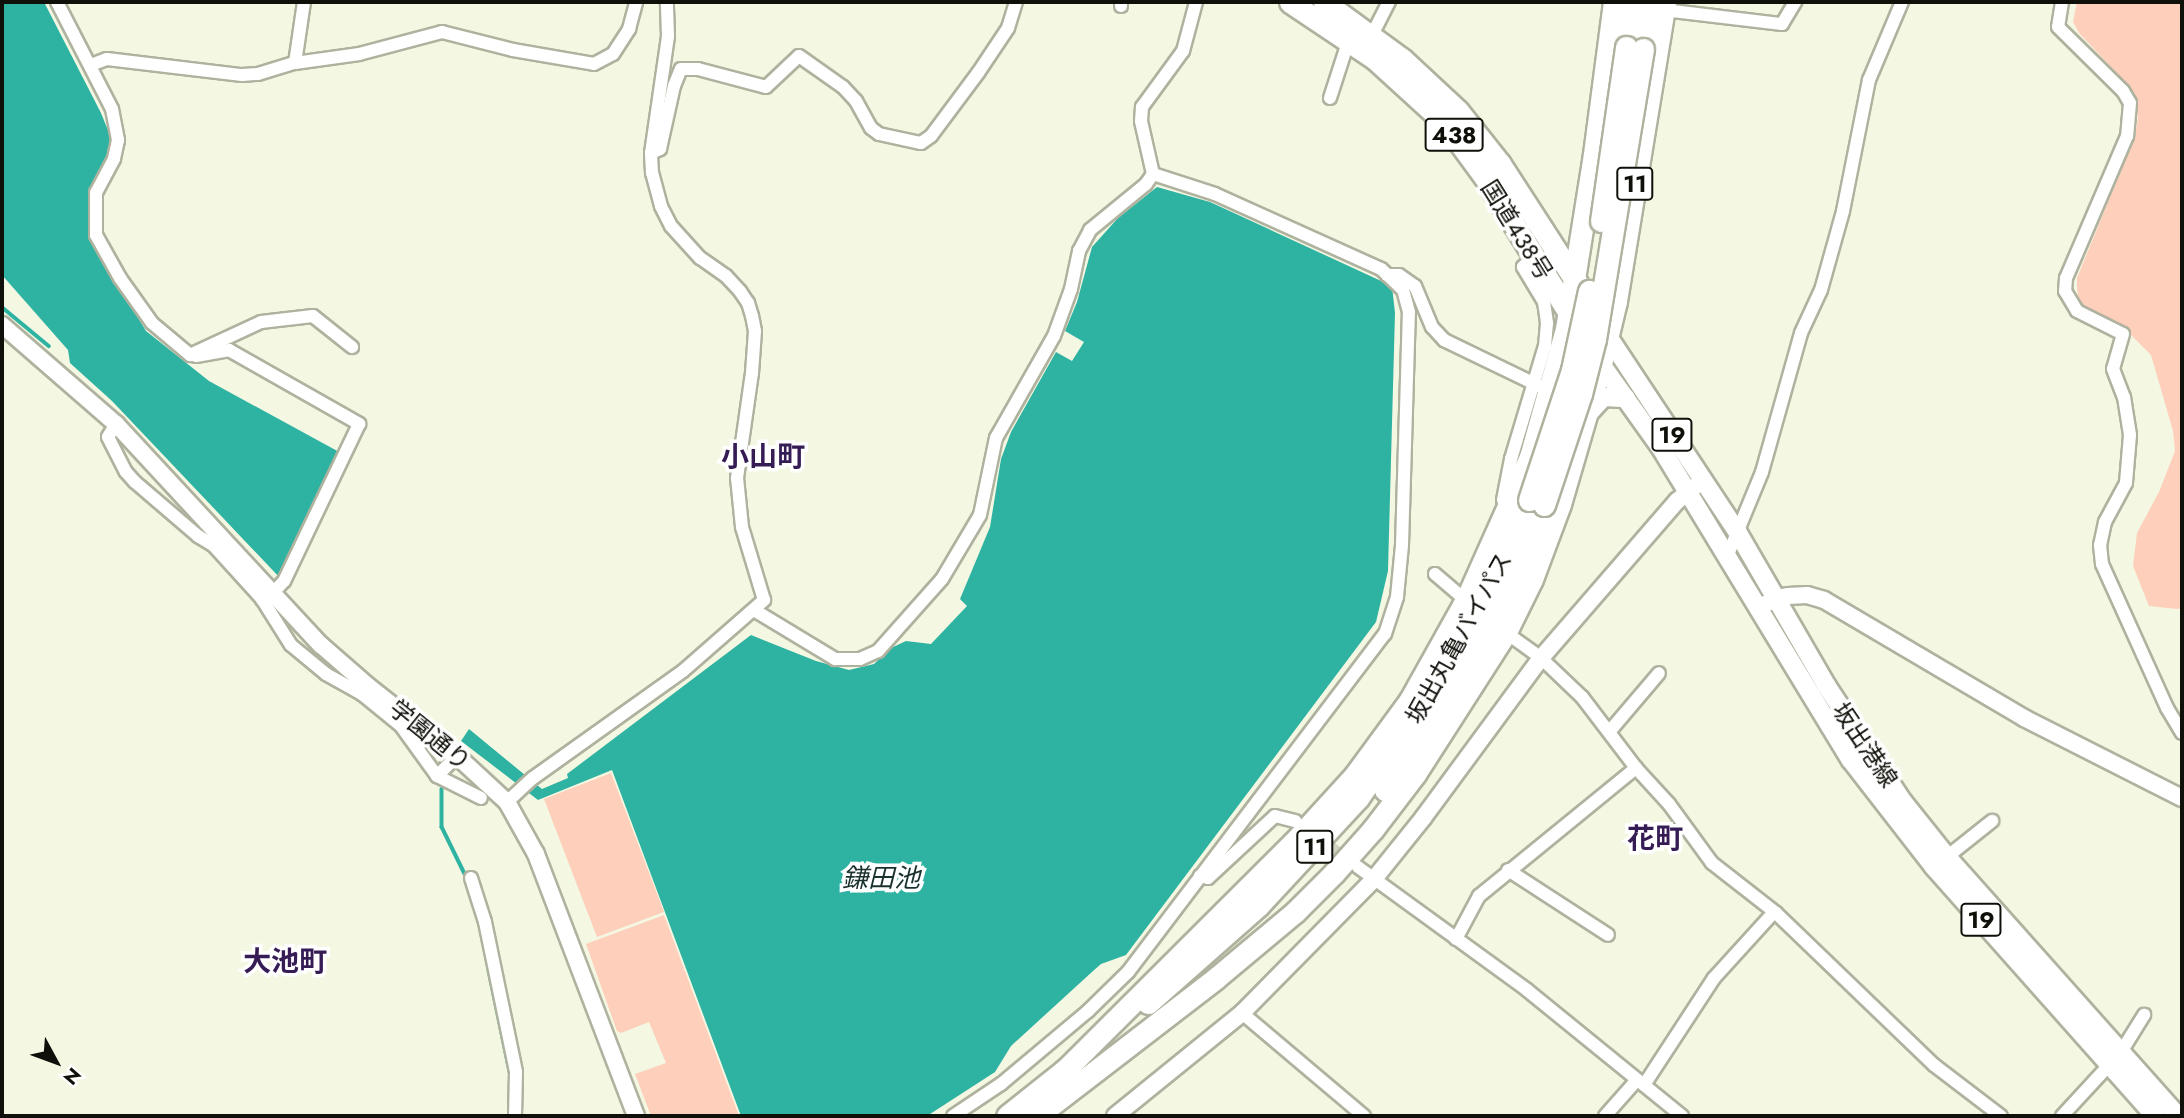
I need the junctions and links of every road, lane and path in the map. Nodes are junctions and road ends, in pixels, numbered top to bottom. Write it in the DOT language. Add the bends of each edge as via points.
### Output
graph roads {
  1 [pos="57,2"];
  2 [pos="304,2"];
  3 [pos="636,2"];
  4 [pos="667,2"];
  5 [pos="1016,2"];
  6 [pos="1196,2"];
  7 [pos="1290,2"];
  8 [pos="1324,2"];
  9 [pos="1389,2"];
  10 [pos="1614,2"];
  11 [pos="1632,2"];
  12 [pos="1795,2"];
  13 [pos="1902,2"];
  14 [pos="2062,2"];
  15 [pos="1659,4"];
  16 [pos="1372,35"];
  17 [pos="1349,39"];
  18 [pos="1634,48"];
  19 [pos="295,63"];
  20 [pos="91,65"];
  21 [pos="1330,98"];
  22 [pos="650,153"];
  23 [pos="1153,174"];
  24 [pos="1538,222"];
  25 [pos="1581,231"];
  26 [pos="1543,248"];
  27 [pos="1387,275"];
  28 [pos="1574,278"];
  29 [pos="1568,314"];
  30 [pos="2,325"];
  31 [pos="1607,335"];
  32 [pos="352,347"];
  33 [pos="190,355"];
  34 [pos="1601,364"];
  35 [pos="1541,387"];
  36 [pos="1626,398"];
  37 [pos="1586,416"];
  38 [pos="116,424"];
  39 [pos="1702,481"];
  40 [pos="1686,491"];
  41 [pos="1536,502"];
  42 [pos="1501,507"];
  43 [pos="1738,533"];
  44 [pos="218,542"];
  45 [pos="1727,557"];
  46 [pos="1435,574"];
  47 [pos="268,595"];
  48 [pos="1777,598"];
  49 [pos="1469,603"];
  50 [pos="1758,608"];
  51 [pos="754,610"];
  52 [pos="1503,630"];
  53 [pos="1541,658"];
  54 [pos="1659,673"];
  55 [pos="365,690"];
  56 [pos="1609,732"];
  57 [pos="2182,733"];
  58 [pos="457,756"];
  59 [pos="1636,768"];
  60 [pos="437,776"];
  61 [pos="481,798"];
  62 [pos="2182,798"];
  63 [pos="507,802"];
  64 [pos="1295,821"];
  65 [pos="1992,821"];
  66 [pos="1941,862"];
  67 [pos="1358,867"];
  68 [pos="1508,870"];
  69 [pos="1200,876"];
  70 [pos="471,878"];
  71 [pos="1374,879"];
  72 [pos="1774,912"];
  73 [pos="1608,934"];
  74 [pos="1456,939"];
  75 [pos="1242,1013"];
  76 [pos="2144,1015"];
  77 [pos="2115,1058"];
  78 [pos="1062,1073"];
  79 [pos="1641,1082"];
  80 [pos="515,1116"];
  81 [pos="636,1116"];
  82 [pos="953,1116"];
  83 [pos="1007,1116"];
  84 [pos="1036,1116"];
  85 [pos="1115,1116"];
  86 [pos="1364,1116"];
  87 [pos="1605,1116"];
  88 [pos="1682,1116"];
  89 [pos="2001,1116"];
  90 [pos="2062,1116"];
  91 [pos="2155,1116"];
  92 [pos="2178,1116"];
  1 -- 20 [label="street"];
  2 -- 19 [label="street"];
  3 -- 19 [label="street" via="629,29 613,54 594,64 442,32 359,54"];
  4 -- 22 [label="street" via="668,36"];
  5 -- 22 [label="street" via="1008,28 978,73 921,143 879,134 843,87 799,56 766,87 698,69 681,69 660,149"];
  6 -- 23 [label="street" via="1183,51 1142,107"];
  7 -- 17 [label="highway, 国道438号 / 438"];
  8 -- 16 [label="highway, 国道438号 / 438"];
  9 -- 16 [label="street"];
  10 -- 25 [label="highway, 11"];
  11 -- 18 [label="highway, 坂出丸亀バイパス / 11"];
  12 -- 15 [label="street" via="1782,24"];
  13 -- 43 [label="street" via="1869,80 1825,277 1801,333 1762,472"];
  14 -- 57 [label="street" via="2058,27 2130,103 2127,136 2066,278 2065,291 2077,311 2123,334 2113,369 2124,397 2130,435 2126,483 2105,522 2099,545 2102,564"];
  15 -- 18 [label="highway, 坂出丸亀バイパス / 11"];
  15 -- 31 [label="highway, 11" via="1616,301"];
  16 -- 24 [label="highway, 国道438号 / 438" via="1458,111"];
  17 -- 21 [label="street"];
  17 -- 26 [label="highway, 国道438号 / 438" via="1445,123"];
  18 -- 41 [label="highway, 坂出丸亀バイパス / 11, bridge" via="1587,306"];
  19 -- 20 [label="street" via="242,75 107,60"];
  20 -- 33 [label="street" via="112,108 119,147 96,193 96,236 152,323"];
  22 -- 51 [label="street" via="671,226 740,291 752,316 755,331 737,478 742,527 764,600"];
  23 -- 27 [label="street" via="1215,194"];
  23 -- 51 [label="street" via="1090,230 1079,251 1054,335 996,438 974,528 931,593 877,651 850,661 835,659"];
  24 -- 25 [label="highway" via="1555,238 1570,238"];
  24 -- 26 [label="highway, 国道438号 / 438"];
  25 -- 28 [label="highway, 11"];
  26 -- 28 [label="highway, 国道438号 / 438"];
  26 -- 29 [label="highway, 国道438号 / 438"];
  26 -- 35 [label="street" via="1523,267 1544,302 1547,323"];
  27 -- 35 [label="street" via="1398,275 1415,286 1432,327 1444,340"];
  27 -- 69 [label="street" via="1403,290 1409,312 1400,579 1392,617 1385,634"];
  28 -- 29 [label="highway, 11"];
  28 -- 31 [label="highway, 国道438号 / 438"];
  29 -- 34 [label="highway, 国道438号 / 438"];
  29 -- 35 [label="highway"];
  30 -- 38 [label="street, 学園通り"];
  31 -- 34 [label="highway, 11"];
  31 -- 39 [label="main road, 坂出港線 / 19"];
  32 -- 33 [label="street" via="313,316 261,322"];
  33 -- 47 [label="street" via="229,351 359,424 284,581"];
  34 -- 36 [label="main road, 坂出港線 / 19"];
  34 -- 37 [label="highway"];
  35 -- 42 [label="street" via="1511,459"];
  35 -- 49 [label="highway" via="1530,457"];
  36 -- 37 [label="main road" via="1604,397"];
  36 -- 40 [label="main road, 坂出港線 / 19"];
  37 -- 52 [label="highway" via="1537,566"];
  38 -- 44 [label="street, 学園通り"];
  38 -- 44 [label="street" via="108,437 126,472 198,536"];
  39 -- 40 [label="street"];
  39 -- 43 [label="main road, 坂出港線 / 19"];
  40 -- 45 [label="main road, 坂出港線 / 19"];
  40 -- 53 [label="street"];
  41 -- 78 [label="highway, 坂出丸亀バイパス / 11" via="1438,684 1358,799 1259,905"];
  41 -- 84 [label="highway, 坂出丸亀バイパス / 11" via="1486,633 1414,751 1370,811 1271,917"];
  43 -- 45 [label="street"];
  43 -- 48 [label="main road, 坂出港線 / 19"];
  44 -- 47 [label="street, 学園通り"];
  45 -- 50 [label="main road, 坂出港線 / 19"];
  46 -- 49 [label="street"];
  47 -- 55 [label="street, 学園通り"];
  48 -- 50 [label="street"];
  48 -- 62 [label="street" via="1807,595 1824,600 2024,718"];
  48 -- 66 [label="main road, 坂出港線 / 19" via="1867,750"];
  49 -- 78 [label="highway" via="1410,700 1347,785"];
  50 -- 66 [label="main road, 坂出港線 / 19" via="1852,760"];
  51 -- 63 [label="street" via="640,704"];
  52 -- 53 [label="street"];
  52 -- 84 [label="highway, 11" via="1415,774 1373,829 1295,912"];
  53 -- 56 [label="street" via="1583,697"];
  53 -- 71 [label="street"];
  54 -- 56 [label="street"];
  55 -- 58 [label="street, 学園通り"];
  55 -- 60 [label="street" via="401,726"];
  56 -- 59 [label="street"];
  58 -- 60 [label="street"];
  58 -- 63 [label="street, 学園通り"];
  59 -- 68 [label="street"];
  59 -- 72 [label="street" via="1670,804 1712,863"];
  60 -- 61 [label="street"];
  63 -- 81 [label="street, 学園通り" via="536,854"];
  64 -- 69 [label="street" via="1275,816 1208,878"];
  65 -- 66 [label="street"];
  66 -- 77 [label="main road, 坂出港線 / 19"];
  67 -- 71 [label="street"];
  68 -- 73 [label="street"];
  68 -- 74 [label="street" via="1479,896"];
  69 -- 82 [label="street" via="1114,987 1001,1084"];
  70 -- 80 [label="street" via="485,922 516,1072"];
  71 -- 74 [label="street"];
  71 -- 75 [label="street"];
  72 -- 79 [label="street" via="1714,978"];
  72 -- 89 [label="street" via="1934,1065"];
  74 -- 79 [label="street"];
  75 -- 85 [label="street"];
  75 -- 86 [label="street"];
  76 -- 77 [label="street"];
  77 -- 90 [label="street"];
  77 -- 91 [label="main road, 坂出港線 / 19"];
  77 -- 92 [label="main road, 坂出港線 / 19"];
  78 -- 83 [label="highway, 坂出丸亀バイパス / 11"];
  79 -- 87 [label="street"];
  79 -- 88 [label="street"];
}
